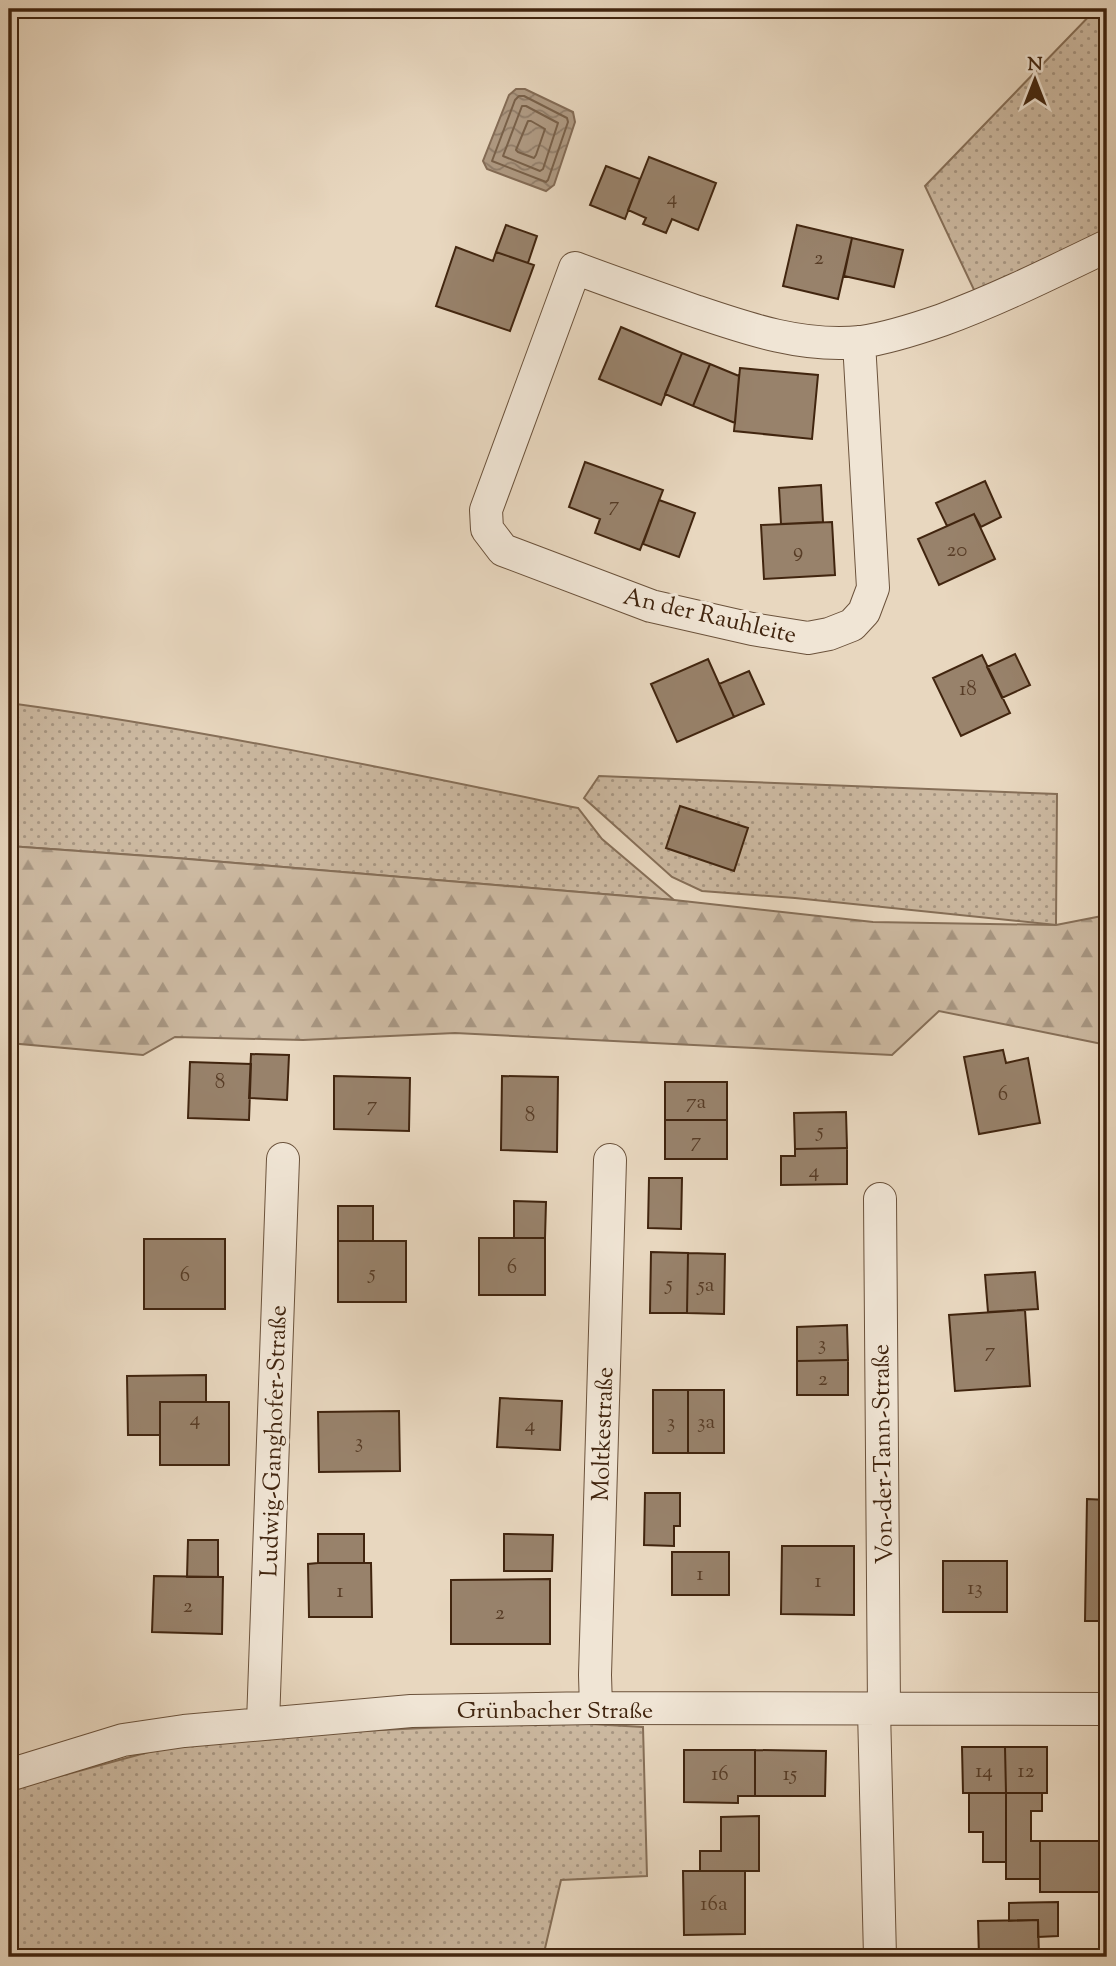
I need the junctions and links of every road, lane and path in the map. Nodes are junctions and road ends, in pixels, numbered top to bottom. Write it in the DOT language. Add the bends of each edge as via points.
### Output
graph roads {
  1 [pos="1107,246"];
  2 [pos="859,342"];
  3 [pos="283,1159"];
  4 [pos="610,1160"];
  5 [pos="880,1199"];
  6 [pos="596,1708"];
  7 [pos="1107,1709"];
  8 [pos="879,1710"];
  9 [pos="263,1723"];
  10 [pos="9,1775"];
  11 [pos="880,1957"];
  1 -- 2 [label="street, An der Rauhleite" via="968,310 914,330"];
  2 -- 2 [label="street, An der Rauhleite" via="794,340 747,329 583,258 486,510 486,529 503,550 664,609 808,638 852,625 864,612 873,588"];
  3 -- 9 [label="street, Ludwig-Ganghofer-Straße"];
  4 -- 6 [label="street, Moltkestraße"];
  5 -- 8 [label="street, Von-der-Tann-Straße"];
  6 -- 8 [label="street, Grünbacher Straße"];
  6 -- 9 [label="street, Grünbacher Straße" via="411,1711"];
  7 -- 8 [label="street, Grünbacher Straße"];
  8 -- 11 [label="street, Von-der-Tann-Straße"];
  9 -- 10 [label="street, Grünbacher Straße" via="123,1740"];
}
